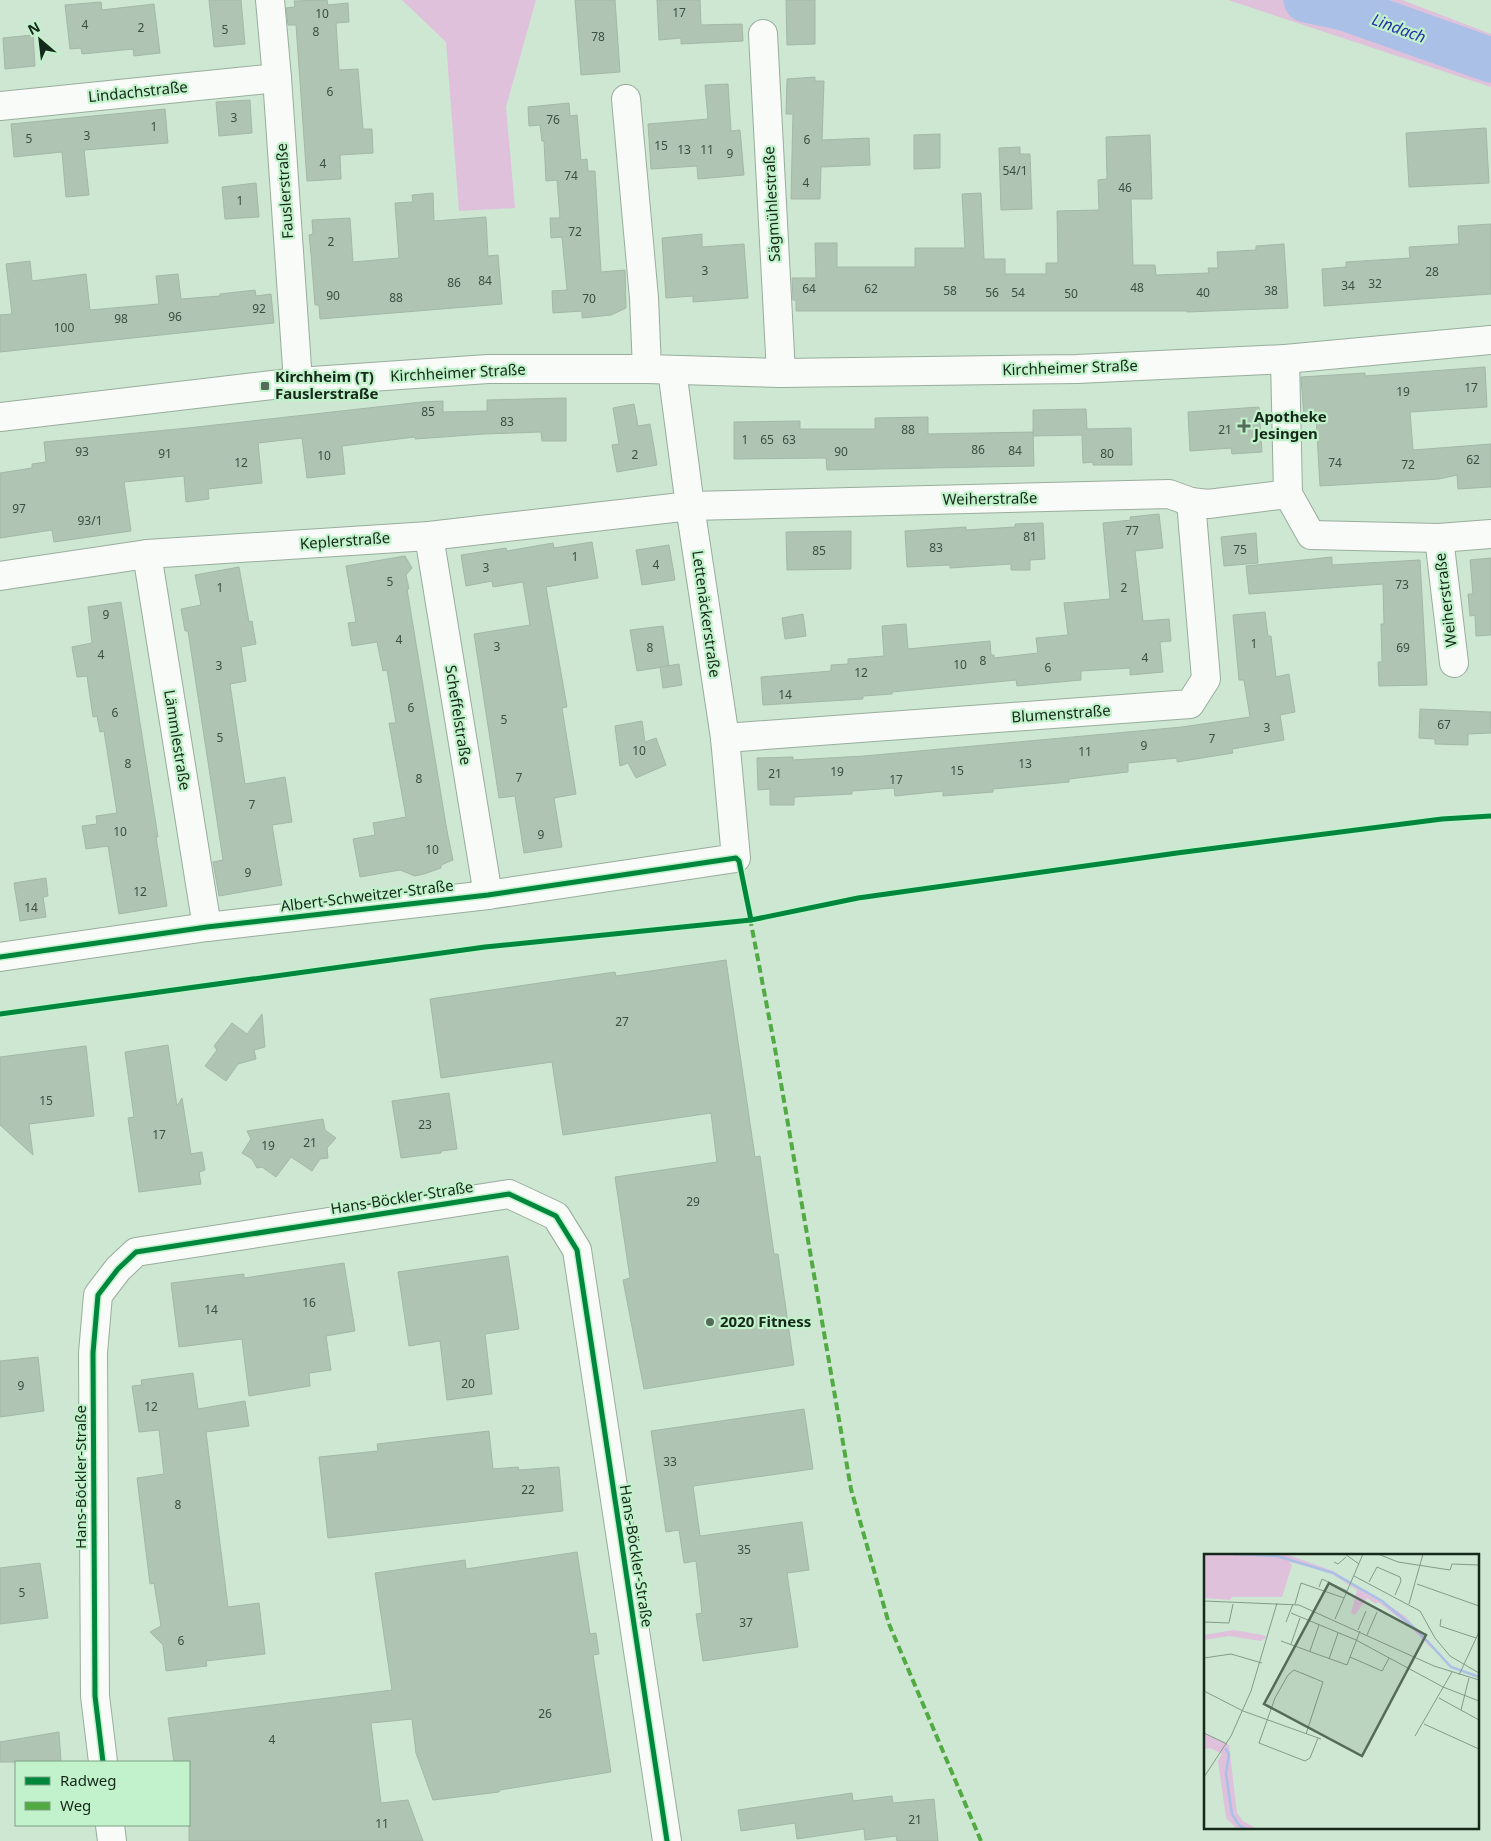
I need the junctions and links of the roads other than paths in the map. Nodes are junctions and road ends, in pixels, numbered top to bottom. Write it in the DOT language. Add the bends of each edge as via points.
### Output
graph roads {
  1 [pos="270,0"];
  2 [pos="762,34"];
  3 [pos="277,78"];
  4 [pos="626,99"];
  5 [pos="0,106"];
  6 [pos="1491,340"];
  7 [pos="1285,359"];
  8 [pos="660,369"];
  9 [pos="781,373"];
  10 [pos="298,382"];
  11 [pos="0,418"];
  12 [pos="1288,494"];
  13 [pos="1191,502"];
  14 [pos="690,506"];
  15 [pos="1491,534"];
  16 [pos="429,536"];
  17 [pos="1439,538"];
  18 [pos="147,554"];
  19 [pos="0,576"];
  20 [pos="1454,663"];
  21 [pos="725,738"];
  22 [pos="736,858"];
  23 [pos="488,894"];
  24 [pos="207,927"];
  25 [pos="0,956"];
  26 [pos="102,1761"];
  27 [pos="110,1826"];
  28 [pos="112,1841"];
  29 [pos="666,1841"];
  1 -- 3 [label="street, Fauslerstraße"];
  2 -- 9 [label="street, Sägmühlestraße"];
  3 -- 5 [label="street, Lindachstraße"];
  3 -- 10 [label="street, Fauslerstraße"];
  4 -- 8 [label="street" via="644,298"];
  6 -- 7 [label="street, Kirchheimer Straße"];
  7 -- 9 [label="street, Kirchheimer Straße" via="1077,369"];
  7 -- 12 [label="street, Weiherstraße"];
  8 -- 9 [label="street, Kirchheimer Straße"];
  8 -- 10 [label="street, Kirchheimer Straße" via="488,370"];
  8 -- 14 [label="street, Lettenäckerstraße"];
  10 -- 11 [label="street, Kirchheimer Straße"];
  12 -- 13 [label="street, Weiherstraße" via="1208,504"];
  12 -- 17 [label="street, Weiherstraße" via="1311,535"];
  13 -- 14 [label="street, Weiherstraße" via="1169,494"];
  13 -- 21 [label="street, Blumenstraße" via="1206,679 1190,704"];
  14 -- 16 [label="street, Keplerstraße"];
  14 -- 21 [label="street, Lettenäckerstraße"];
  15 -- 17 [label="street, Weiherstraße"];
  16 -- 18 [label="street, Keplerstraße"];
  16 -- 23 [label="street, Scheffelstraße"];
  17 -- 20 [label="street, Weiherstraße"];
  18 -- 19 [label="street, Keplerstraße"];
  18 -- 24 [label="street, Lämmlestraße"];
  21 -- 22 [label="street, Lettenäckerstraße"];
  22 -- 23 [label="street, Albert-Schweitzer-Straße"];
  23 -- 24 [label="street, Albert-Schweitzer-Straße"];
  24 -- 25 [label="street, Albert-Schweitzer-Straße"];
  26 -- 29 [label="street, Hans-Böckler-Straße" via="95,1668 93,1353 98,1295 136,1252 509,1194 556,1216 577,1250"];
  27 -- 28 [label="street"];
}
